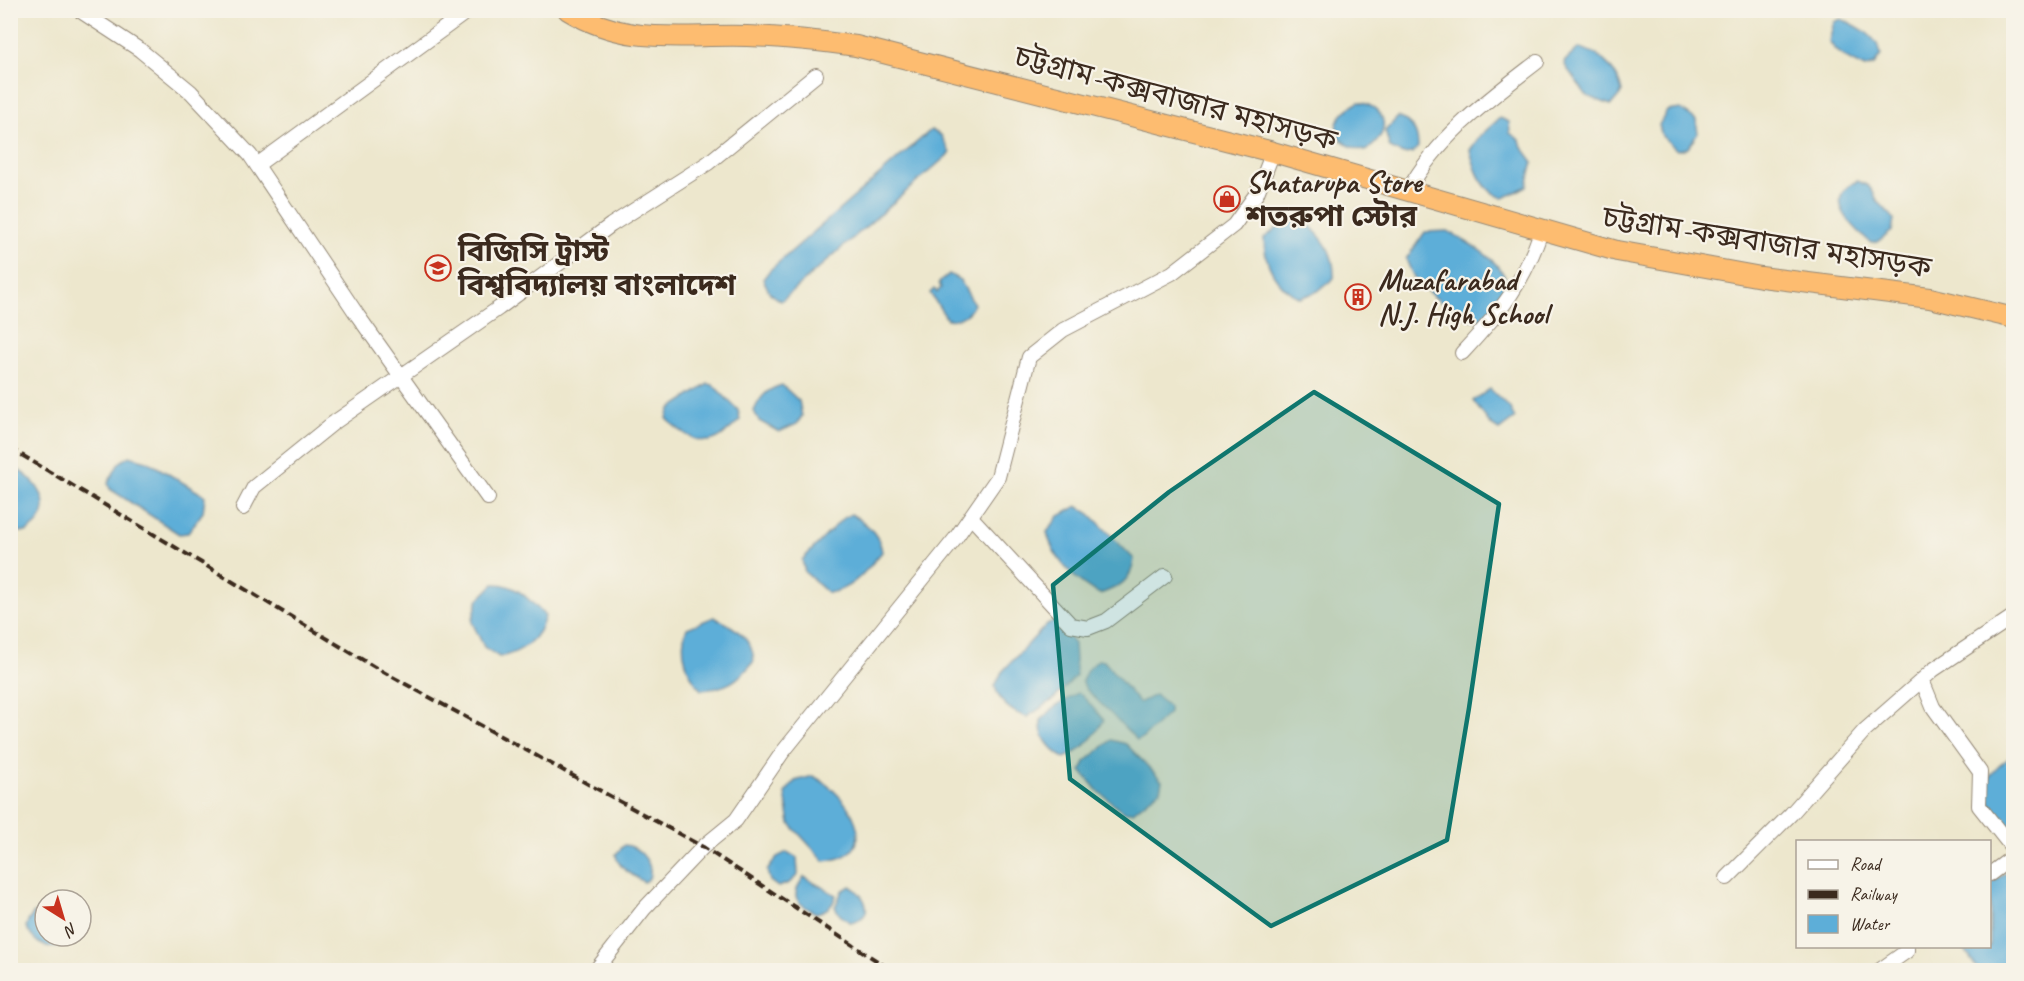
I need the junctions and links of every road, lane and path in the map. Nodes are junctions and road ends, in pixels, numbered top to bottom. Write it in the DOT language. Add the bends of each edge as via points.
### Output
graph roads {
  1 [pos="79,10"];
  2 [pos="469,10"];
  3 [pos="568,10"];
  4 [pos="1537,62"];
  5 [pos="816,75"];
  6 [pos="1274,152"];
  7 [pos="257,165"];
  8 [pos="1408,191"];
  9 [pos="1542,229"];
  10 [pos="2013,318"];
  11 [pos="1462,353"];
  12 [pos="401,378"];
  13 [pos="488,498"];
  14 [pos="243,508"];
  15 [pos="971,517"];
  16 [pos="1165,576"];
  17 [pos="2013,616"];
  18 [pos="1922,680"];
  19 [pos="2013,850"];
  20 [pos="2013,856"];
  21 [pos="1991,872"];
  22 [pos="1727,878"];
  23 [pos="1907,948"];
  24 [pos="596,970"];
  25 [pos="1880,970"];
  1 -- 7 [label="street" via="140,50 191,92"];
  2 -- 7 [label="street"];
  3 -- 6 [label="highway, চট্টগ্রাম-কক্সবাজার মহাসড়ক" via="613,32 652,37 801,38 856,46"];
  4 -- 8 [label="street" via="1453,132 1422,164"];
  5 -- 12 [label="street" via="708,163 611,225"];
  6 -- 8 [label="highway, চট্টগ্রাম-কক্সবাজার মহাসড়ক"];
  6 -- 15 [label="street" via="1257,193 1234,225 1172,273 1063,330 1029,357 998,477"];
  7 -- 12 [label="street"];
  8 -- 9 [label="highway, চট্টগ্রাম-কক্সবাজার মহাসড়ক"];
  9 -- 10 [label="highway, চট্টগ্রাম-কক্সবাজার মহাসড়ক" via="1617,251 1761,277 1930,298"];
  9 -- 11 [label="street" via="1523,279 1500,312"];
  12 -- 13 [label="street"];
  12 -- 14 [label="street" via="332,424 254,487"];
  15 -- 16 [label="street" via="1071,625 1088,628 1106,621"];
  15 -- 24 [label="street" via="782,753 736,820 703,847 644,909"];
  17 -- 18 [label="street"];
  18 -- 19 [label="street" via="1933,706 1980,772 1979,806"];
  18 -- 22 [label="street" via="1865,730 1791,814"];
  20 -- 21 [label="street"];
  23 -- 25 [label="street"];
}
